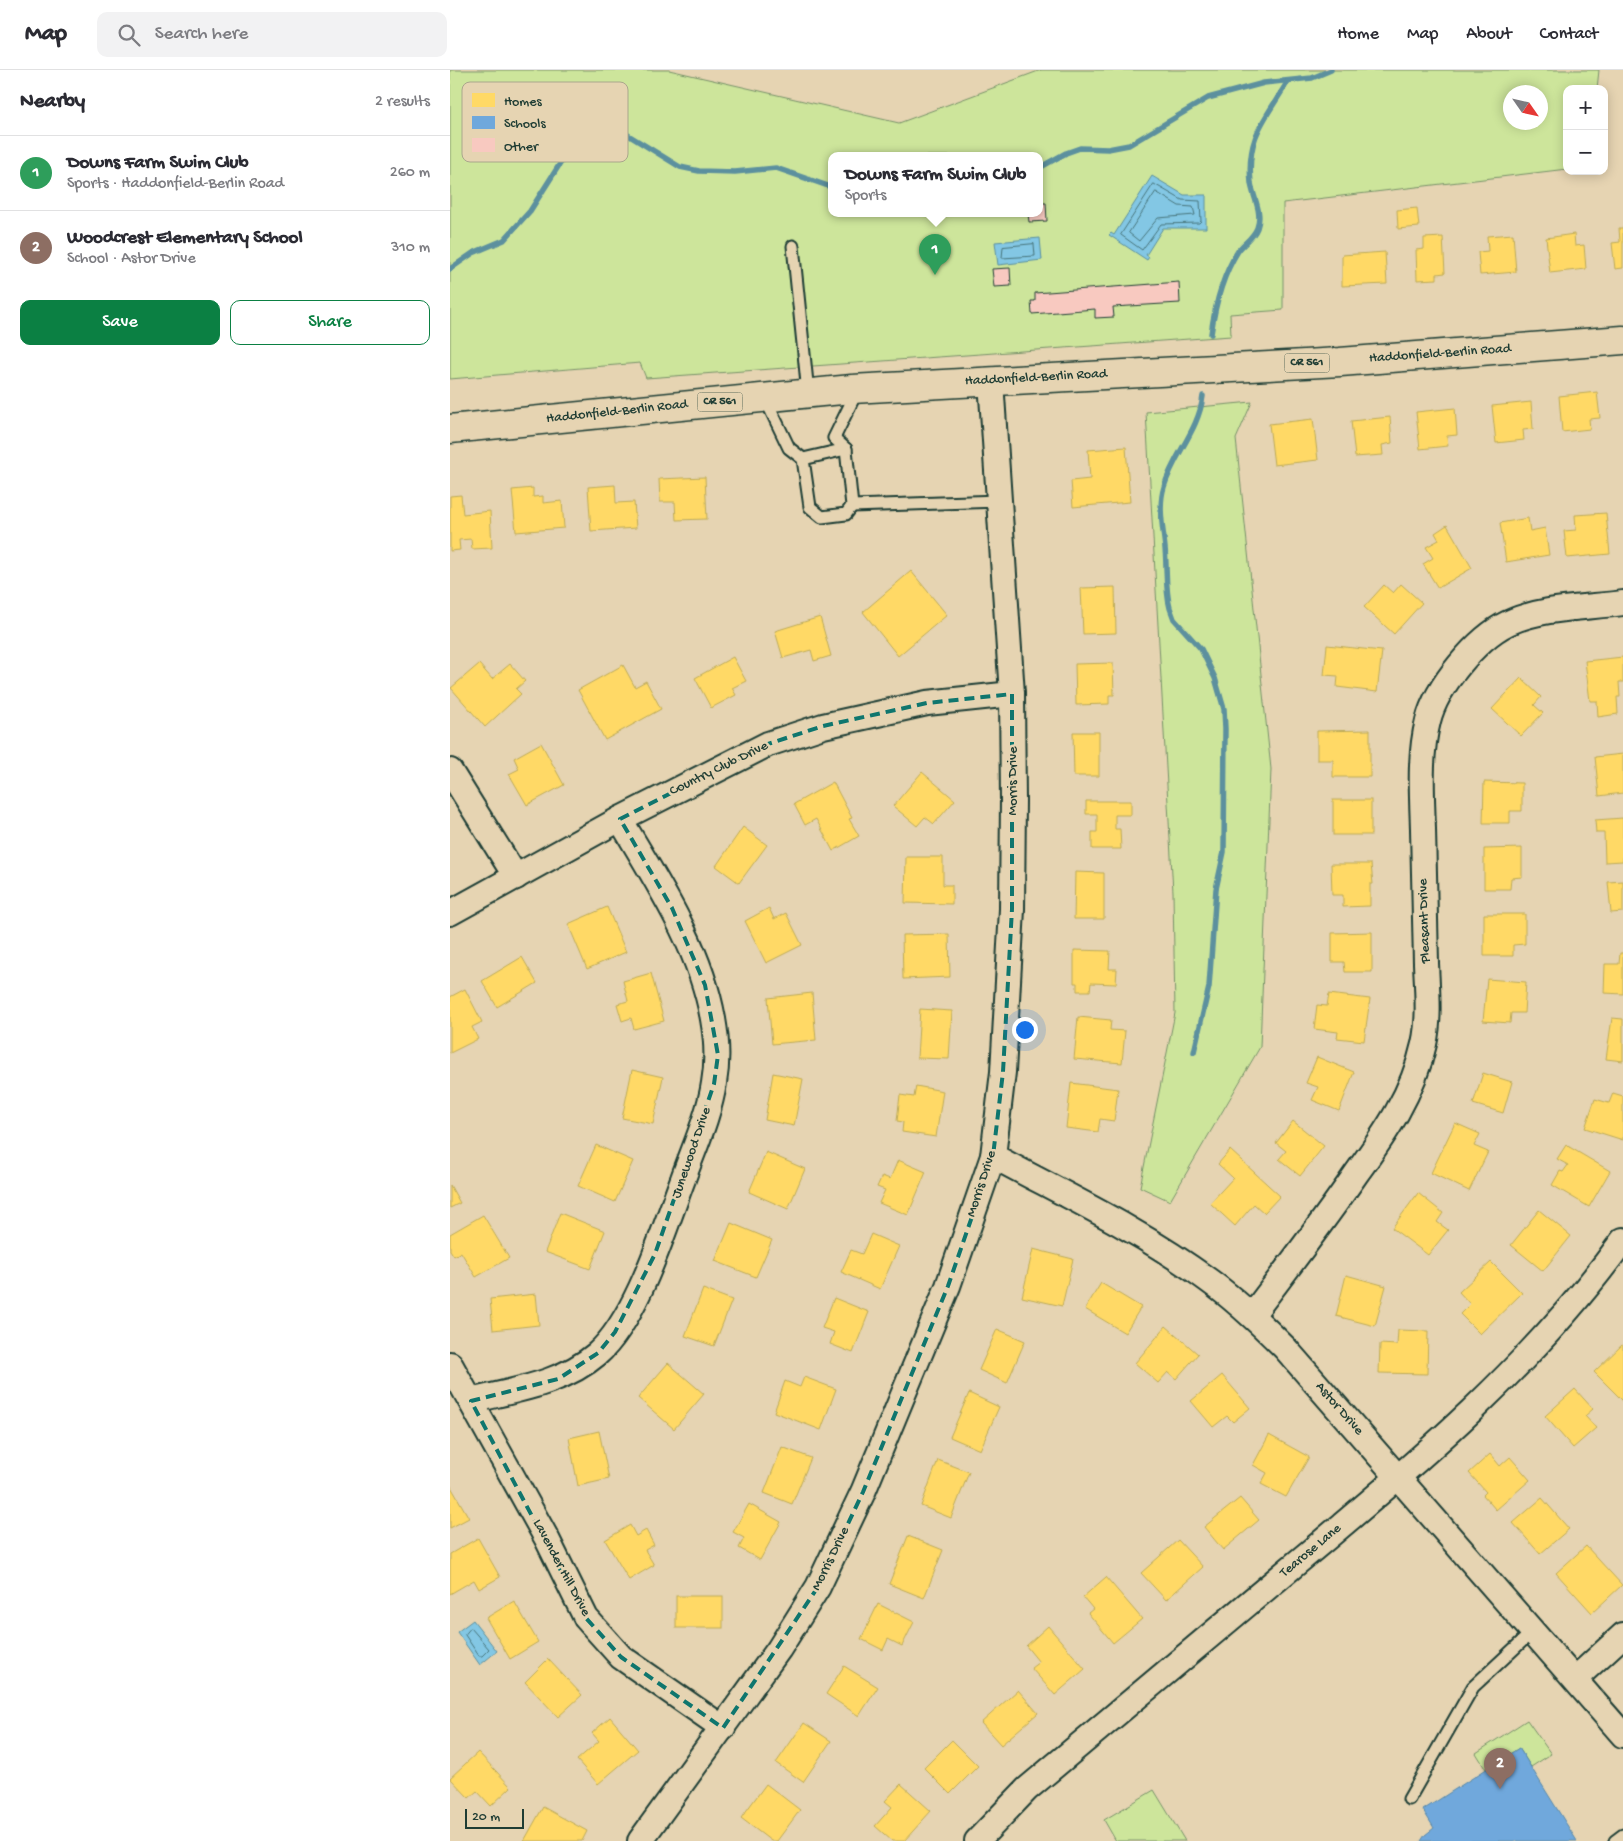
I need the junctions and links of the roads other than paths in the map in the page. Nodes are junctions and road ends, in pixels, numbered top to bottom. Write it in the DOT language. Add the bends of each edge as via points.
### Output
graph roads {
  1 [pos="793,246"];
  2 [pos="1623,340"];
  3 [pos="991,381"];
  4 [pos="858,389"];
  5 [pos="808,393"];
  6 [pos="765,398"];
  7 [pos="450,429"];
  8 [pos="846,450"];
  9 [pos="803,458"];
  10 [pos="999,502"];
  11 [pos="852,506"];
  12 [pos="1623,603"];
  13 [pos="1012,694"];
  14 [pos="450,771"];
  15 [pos="620,818"];
  16 [pos="516,877"];
  17 [pos="450,913"];
  18 [pos="993,1156"];
  19 [pos="1623,1240"];
  20 [pos="1252,1315"];
  21 [pos="450,1364"];
  22 [pos="471,1401"];
  23 [pos="1399,1478"];
  24 [pos="1533,1631"];
  25 [pos="1623,1635"];
  26 [pos="1575,1679"];
  27 [pos="723,1728"];
  28 [pos="1623,1735"];
  29 [pos="1409,1799"];
  30 [pos="1623,1835"];
  31 [pos="640,1841"];
  32 [pos="978,1841"];
  33 [pos="1616,1841"];
  1 -- 5 [label="lane"];
  2 -- 3 [label="main road, Haddonfield-Berlin Road / CR 561" via="1340,362"];
  3 -- 4 [label="main road, Haddonfield-Berlin Road / CR 561"];
  3 -- 10 [label="street, Morris Drive"];
  4 -- 5 [label="main road, Haddonfield-Berlin Road / CR 561"];
  4 -- 8 [label="lane" via="834,438"];
  5 -- 6 [label="main road, Haddonfield-Berlin Road / CR 561"];
  6 -- 7 [label="main road, Haddonfield-Berlin Road / CR 561"];
  6 -- 9 [label="lane" via="789,448"];
  8 -- 9 [label="lane"];
  8 -- 11 [label="lane"];
  9 -- 11 [label="lane" via="810,507 822,517 846,514"];
  10 -- 11 [label="lane"];
  10 -- 13 [label="street, Morris Drive"];
  12 -- 20 [label="street, Pleasant Drive" via="1533,614 1508,623 1483,639 1462,661 1428,718 1422,796 1428,1007 1424,1043 1412,1083 1393,1122"];
  13 -- 15 [label="street, Country Club Drive" via="927,703 822,726 768,744"];
  13 -- 18 [label="street, Morris Drive" via="1012,909 1004,1072"];
  14 -- 16 [label="street"];
  15 -- 16 [label="street, Country Club Drive"];
  15 -- 22 [label="street, Junewood Drive" via="672,908 705,985 718,1055 714,1084 705,1118 655,1254 636,1297 615,1332 598,1353 558,1378"];
  16 -- 17 [label="street, Country Club Drive"];
  18 -- 20 [label="street, Astor Drive" via="1142,1237 1208,1280"];
  18 -- 27 [label="street, Morris Drive" via="948,1286 863,1492 818,1587 780,1649"];
  19 -- 23 [label="street, Tearose Lane" via="1595,1279 1528,1356"];
  20 -- 23 [label="street, Astor Drive"];
  21 -- 22 [label="street, Lavender Hill Drive"];
  22 -- 27 [label="street, Lavender Hill Drive" via="547,1539 586,1618 621,1657"];
  23 -- 24 [label="street, Astor Drive"];
  23 -- 32 [label="street, Tearose Lane" via="1027,1789"];
  24 -- 26 [label="street, Astor Drive"];
  24 -- 29 [label="lane" via="1473,1688"];
  25 -- 26 [label="street"];
  26 -- 28 [label="street, Astor Drive"];
  27 -- 31 [label="street, Morris Drive"];
  30 -- 33 [label="lane"];
}
